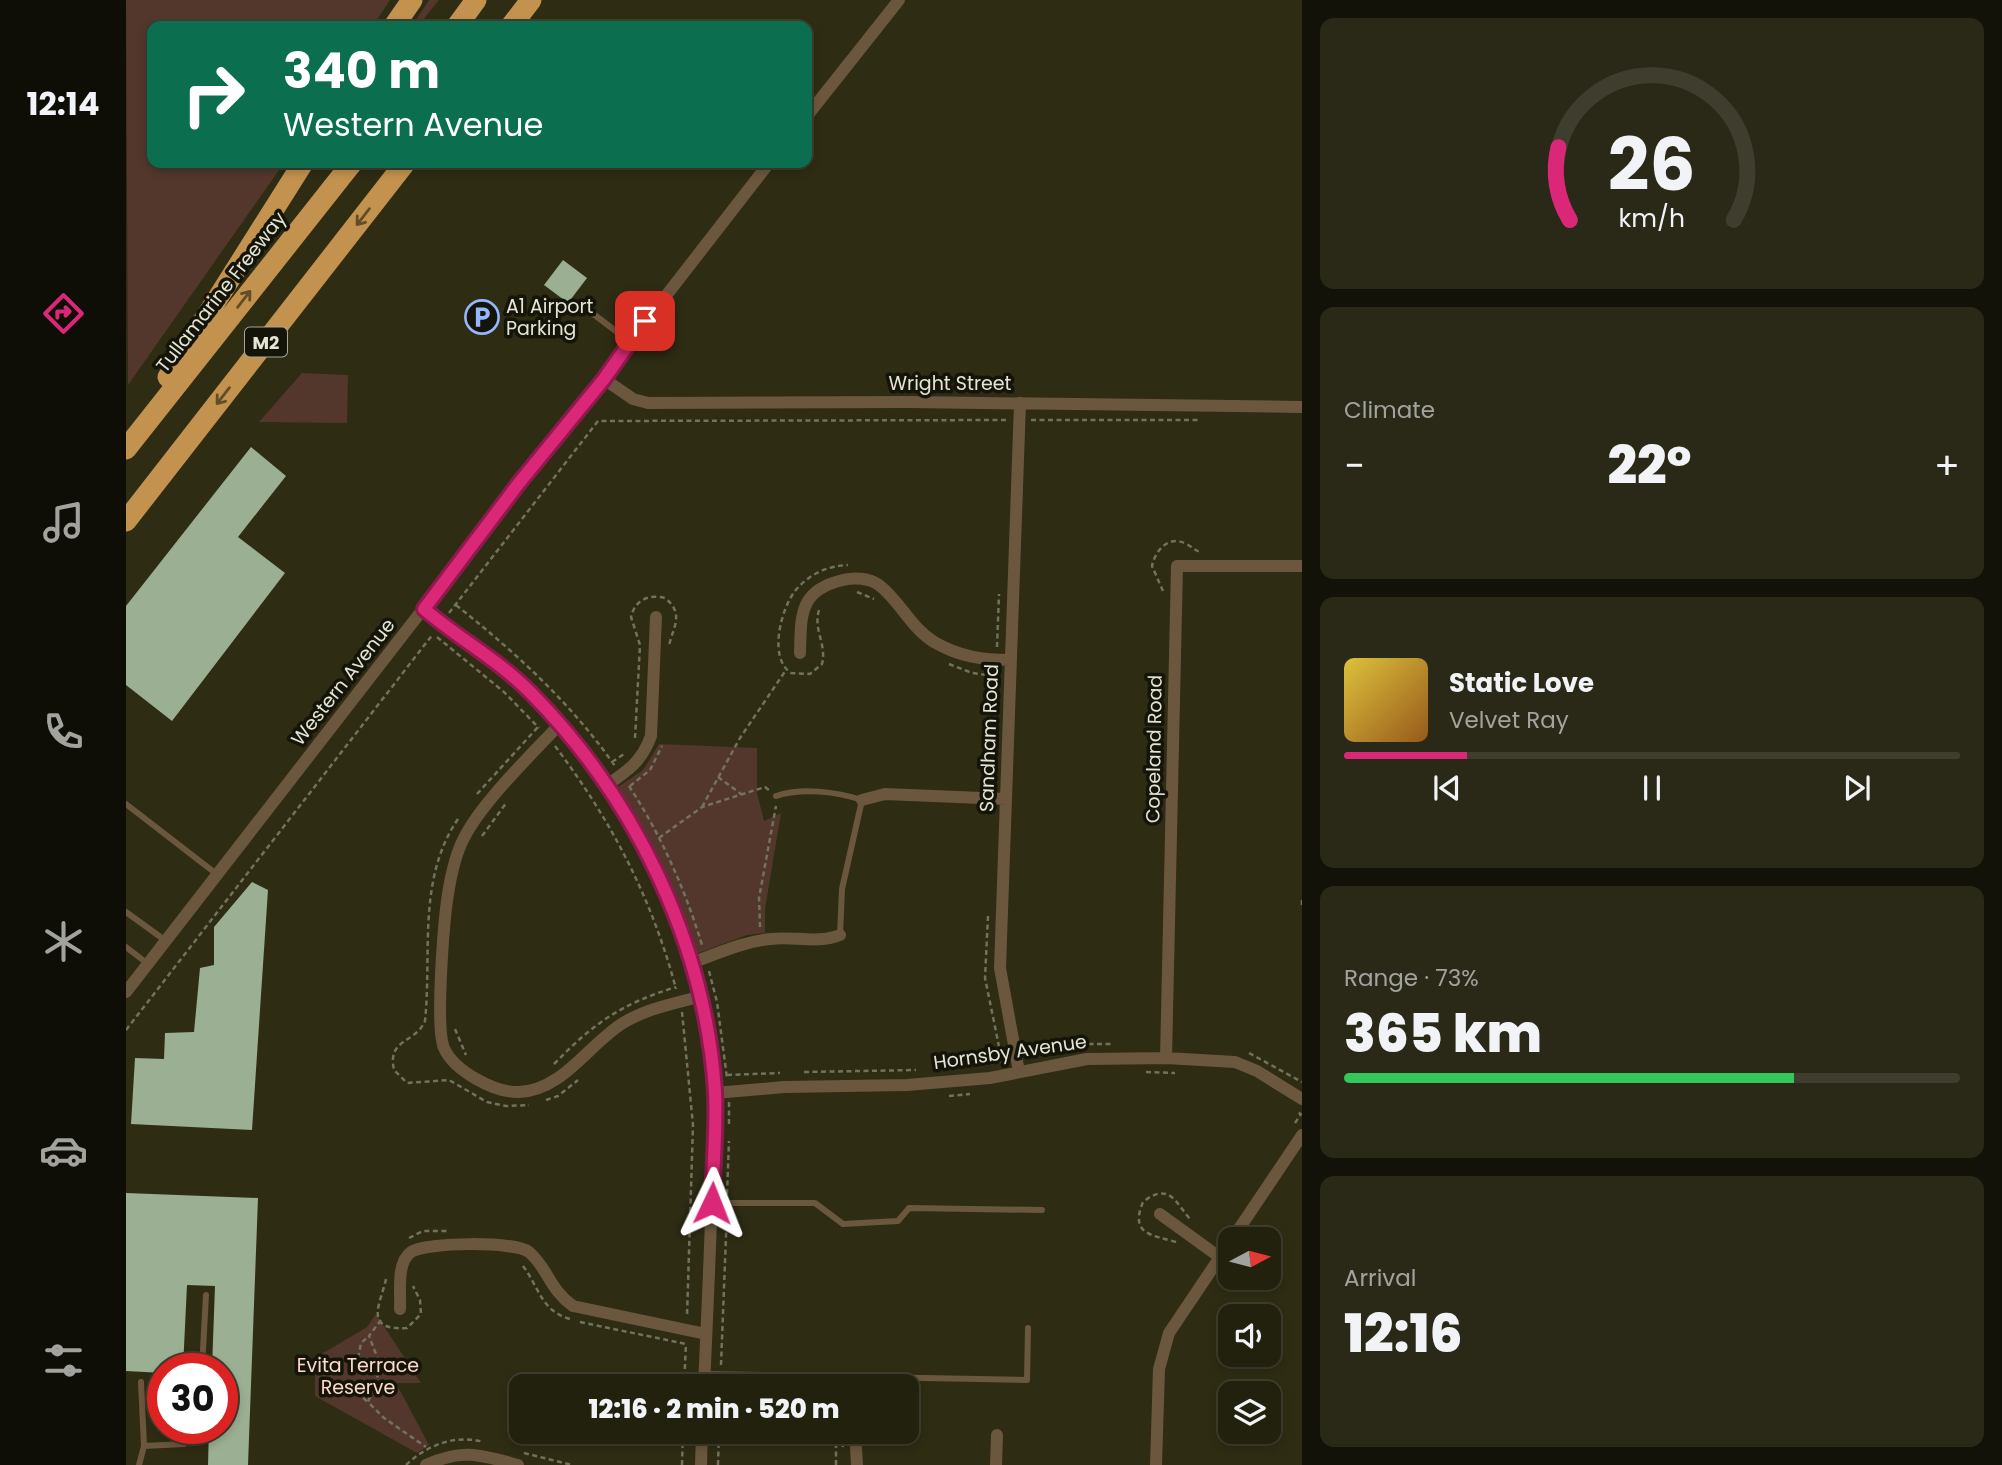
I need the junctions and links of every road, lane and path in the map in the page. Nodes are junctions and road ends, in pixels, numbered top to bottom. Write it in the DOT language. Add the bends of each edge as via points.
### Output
graph roads {
  1 [pos="412,0"];
  2 [pos="476,0"];
  3 [pos="531,0"];
  4 [pos="899,0"];
  5 [pos="397,21"];
  6 [pos="461,21"];
  7 [pos="515,21"];
  8 [pos="812,111"];
  9 [pos="300,168"];
  10 [pos="348,168"];
  11 [pos="401,168"];
  12 [pos="765,168"];
  13 [pos="584,307"];
  14 [pos="629,341"];
  15 [pos="604,379"];
  16 [pos="1020,403"];
  17 [pos="1302,407"];
  18 [pos="1020,420"];
  19 [pos="1209,420"];
  20 [pos="126,447"];
  21 [pos="126,521"];
  22 [pos="855,565"];
  23 [pos="1302,566"];
  24 [pos="846,592"];
  25 [pos="878,603"];
  26 [pos="424,609"];
  27 [pos="820,609"];
  28 [pos="656,617"];
  29 [pos="441,622"];
  30 [pos="987,647"];
  31 [pos="997,648"];
  32 [pos="800,653"];
  33 [pos="1011,660"];
  34 [pos="944,663"];
  35 [pos="786,670"];
  36 [pos="996,676"];
  37 [pos="560,724"];
  38 [pos="538,727"];
  39 [pos="548,737"];
  40 [pos="556,749"];
  41 [pos="551,754"];
  42 [pos="719,777"];
  43 [pos="607,785"];
  44 [pos="741,795"];
  45 [pos="475,796"];
  46 [pos="776,796"];
  47 [pos="511,797"];
  48 [pos="1006,799"];
  49 [pos="862,800"];
  50 [pos="126,804"];
  51 [pos="702,807"];
  52 [pos="460,817"];
  53 [pos="659,838"];
  54 [pos="480,839"];
  55 [pos="218,874"];
  56 [pos="1302,900"];
  57 [pos="1302,906"];
  58 [pos="126,912"];
  59 [pos="841,935"];
  60 [pos="166,941"];
  61 [pos="760,941"];
  62 [pos="126,947"];
  63 [pos="691,963"];
  64 [pos="148,964"];
  65 [pos="676,987"];
  66 [pos="126,992"];
  67 [pos="698,997"];
  68 [pos="681,1008"];
  69 [pos="675,1017"];
  70 [pos="454,1027"];
  71 [pos="126,1030"];
  72 [pos="1166,1058"];
  73 [pos="474,1063"];
  74 [pos="551,1066"];
  75 [pos="1019,1072"];
  76 [pos="1146,1072"];
  77 [pos="1182,1073"];
  78 [pos="582,1075"];
  79 [pos="715,1093"];
  80 [pos="977,1093"];
  81 [pos="949,1096"];
  82 [pos="741,1101"];
  83 [pos="729,1102"];
  84 [pos="1297,1104"];
  85 [pos="1301,1113"];
  86 [pos="1297,1131"];
  87 [pos="712,1203"];
  88 [pos="1042,1210"];
  89 [pos="1160,1214"];
  90 [pos="1199,1226"];
  91 [pos="1236,1227"];
  92 [pos="451,1231"];
  93 [pos="401,1244"];
  94 [pos="1184,1248"];
  95 [pos="1218,1256"];
  96 [pos="517,1261"];
  97 [pos="387,1273"];
  98 [pos="412,1279"];
  99 [pos="206,1295"];
  100 [pos="400,1309"];
  101 [pos="381,1320"];
  102 [pos="1028,1328"];
  103 [pos="687,1330"];
  104 [pos="706,1334"];
  105 [pos="369,1336"];
  106 [pos="686,1345"];
  107 [pos="203,1353"];
  108 [pos="358,1358"];
  109 [pos="685,1374"];
  110 [pos="705,1374"];
  111 [pos="919,1380"];
  112 [pos="141,1382"];
  113 [pos="356,1384"];
  114 [pos="368,1402"];
  115 [pos="997,1435"];
  116 [pos="184,1444"];
  117 [pos="683,1444"];
  118 [pos="702,1444"];
  119 [pos="719,1444"];
  120 [pos="144,1446"];
  121 [pos="856,1447"];
  122 [pos="428,1448"];
  123 [pos="139,1465"];
  124 [pos="426,1465"];
  125 [pos="518,1465"];
  126 [pos="682,1465"];
  127 [pos="701,1465"];
  128 [pos="718,1465"];
  129 [pos="836,1465"];
  130 [pos="856,1465"];
  131 [pos="996,1465"];
  132 [pos="1156,1465"];
  1 -- 5 [label="highway"];
  2 -- 6 [label="highway"];
  3 -- 7 [label="highway"];
  4 -- 8 [label="street"];
  9 -- 20 [label="highway"];
  20 -- 10 [label="highway, Tullamarine Freeway / M2, one-way"];
  11 -- 21 [label="highway, M2, one-way"];
  12 -- 14 [label="street, Western Avenue"];
  13 -- 14 [label="lane"];
  14 -- 15 [label="street, Western Avenue"];
  15 -- 16 [label="street, Wright Street" via="633,400 648,403"];
  15 -- 26 [label="street, Western Avenue"];
  16 -- 17 [label="street, Wright Street"];
  16 -- 18 [label="street, Sandham Road"];
  18 -- 19 [label="path"];
  18 -- 29 [label="path" via="598,421"];
  18 -- 33 [label="street, Sandham Road"];
  22 -- 35 [label="path" via="819,571 794,593 786,608 778,650"];
  23 -- 72 [label="street, Copeland Road" via="1177,566"];
  24 -- 25 [label="path" via="866,594"];
  26 -- 29 [label="street"];
  26 -- 55 [label="street, Western Avenue"];
  27 -- 35 [label="path" via="817,628 824,647 822,664 810,674"];
  28 -- 43 [label="street" via="651,736 634,766"];
  29 -- 37 [label="street" via="502,667"];
  30 -- 31 [label="path"];
  32 -- 33 [label="street" via="801,618 810,596 829,583 852,578 878,585 934,642 977,659"];
  33 -- 48 [label="street, Sandham Road"];
  34 -- 36 [label="path"];
  35 -- 42 [label="path"];
  37 -- 39 [label="street"];
  37 -- 43 [label="street"];
  38 -- 39 [label="path"];
  38 -- 45 [label="path"];
  38 -- 71 [label="path" via="504,692 433,634"];
  39 -- 40 [label="path"];
  39 -- 68 [label="street" via="466,834 456,856 447,895 441,1020 444,1048 465,1073 487,1086 518,1093 546,1087 625,1022 655,1008"];
  40 -- 41 [label="path"];
  40 -- 65 [label="path" via="596,802 624,851 658,927"];
  42 -- 44 [label="path"];
  42 -- 51 [label="path"];
  43 -- 63 [label="street" via="658,874"];
  44 -- 46 [label="path" via="765,787"];
  44 -- 51 [label="path"];
  46 -- 49 [label="lane" via="789,792 844,794"];
  46 -- 61 [label="path" via="759,898"];
  47 -- 54 [label="path"];
  48 -- 49 [label="street" via="885,794"];
  48 -- 75 [label="street, Sandham Road" via="1000,968"];
  49 -- 59 [label="lane" via="842,889"];
  50 -- 55 [label="lane"];
  51 -- 53 [label="path"];
  52 -- 78 [label="path" via="441,852 429,899 425,1021 418,1032 398,1045 393,1053 394,1070 407,1083 449,1080 472,1096 506,1106 558,1096"];
  55 -- 60 [label="street, Western Avenue"];
  56 -- 57 [label="path"];
  58 -- 60 [label="lane"];
  59 -- 61 [label="street"];
  60 -- 64 [label="street, Western Avenue"];
  61 -- 63 [label="street"];
  62 -- 64 [label="lane"];
  63 -- 67 [label="street"];
  64 -- 66 [label="street, Western Avenue"];
  65 -- 68 [label="path"];
  65 -- 74 [label="path" via="624,1005 596,1023"];
  67 -- 68 [label="street"];
  67 -- 79 [label="street"];
  68 -- 69 [label="path"];
  68 -- 103 [label="path" via="693,1125"];
  70 -- 73 [label="path"];
  72 -- 75 [label="street, Hornsby Avenue" via="1087,1059"];
  72 -- 84 [label="street, Hornsby Avenue" via="1235,1062 1257,1071"];
  75 -- 79 [label="street, Hornsby Avenue" via="907,1085"];
  76 -- 77 [label="path"];
  79 -- 87 [label="street"];
  80 -- 81 [label="path"];
  82 -- 83 [label="path"];
  84 -- 85 [label="path"];
  85 -- 86 [label="path"];
  86 -- 91 [label="street"];
  87 -- 88 [label="lane" via="815,1203 843,1224 898,1221 909,1208"];
  87 -- 104 [label="street"];
  89 -- 95 [label="street"];
  90 -- 94 [label="path" via="1171,1196 1154,1195 1143,1202 1139,1218 1143,1231"];
  92 -- 93 [label="path" via="423,1231"];
  95 -- 132 [label="street" via="1163,1351"];
  96 -- 106 [label="path" via="542,1300 565,1318"];
  97 -- 101 [label="path" via="377,1307"];
  98 -- 101 [label="path" via="420,1300 418,1319 407,1328 391,1328"];
  99 -- 107 [label="lane"];
  100 -- 103 [label="street" via="401,1268 410,1252 429,1245 511,1246 526,1250 557,1294 573,1306"];
  101 -- 105 [label="path"];
  102 -- 111 [label="lane" via="1027,1380"];
  103 -- 104 [label="street"];
  103 -- 106 [label="path"];
  104 -- 110 [label="street"];
  105 -- 108 [label="path" via="361,1343"];
  105 -- 114 [label="path" via="381,1367"];
  106 -- 109 [label="path"];
  112 -- 120 [label="lane"];
  113 -- 114 [label="path" via="358,1394"];
  114 -- 122 [label="path" via="384,1419"];
  115 -- 131 [label="street"];
  116 -- 120 [label="lane"];
  117 -- 126 [label="path"];
  118 -- 127 [label="street"];
  119 -- 128 [label="path"];
  120 -- 123 [label="lane"];
  121 -- 129 [label="path" via="836,1445"];
  121 -- 130 [label="street"];
  124 -- 125 [label="street" via="471,1452"];
}
